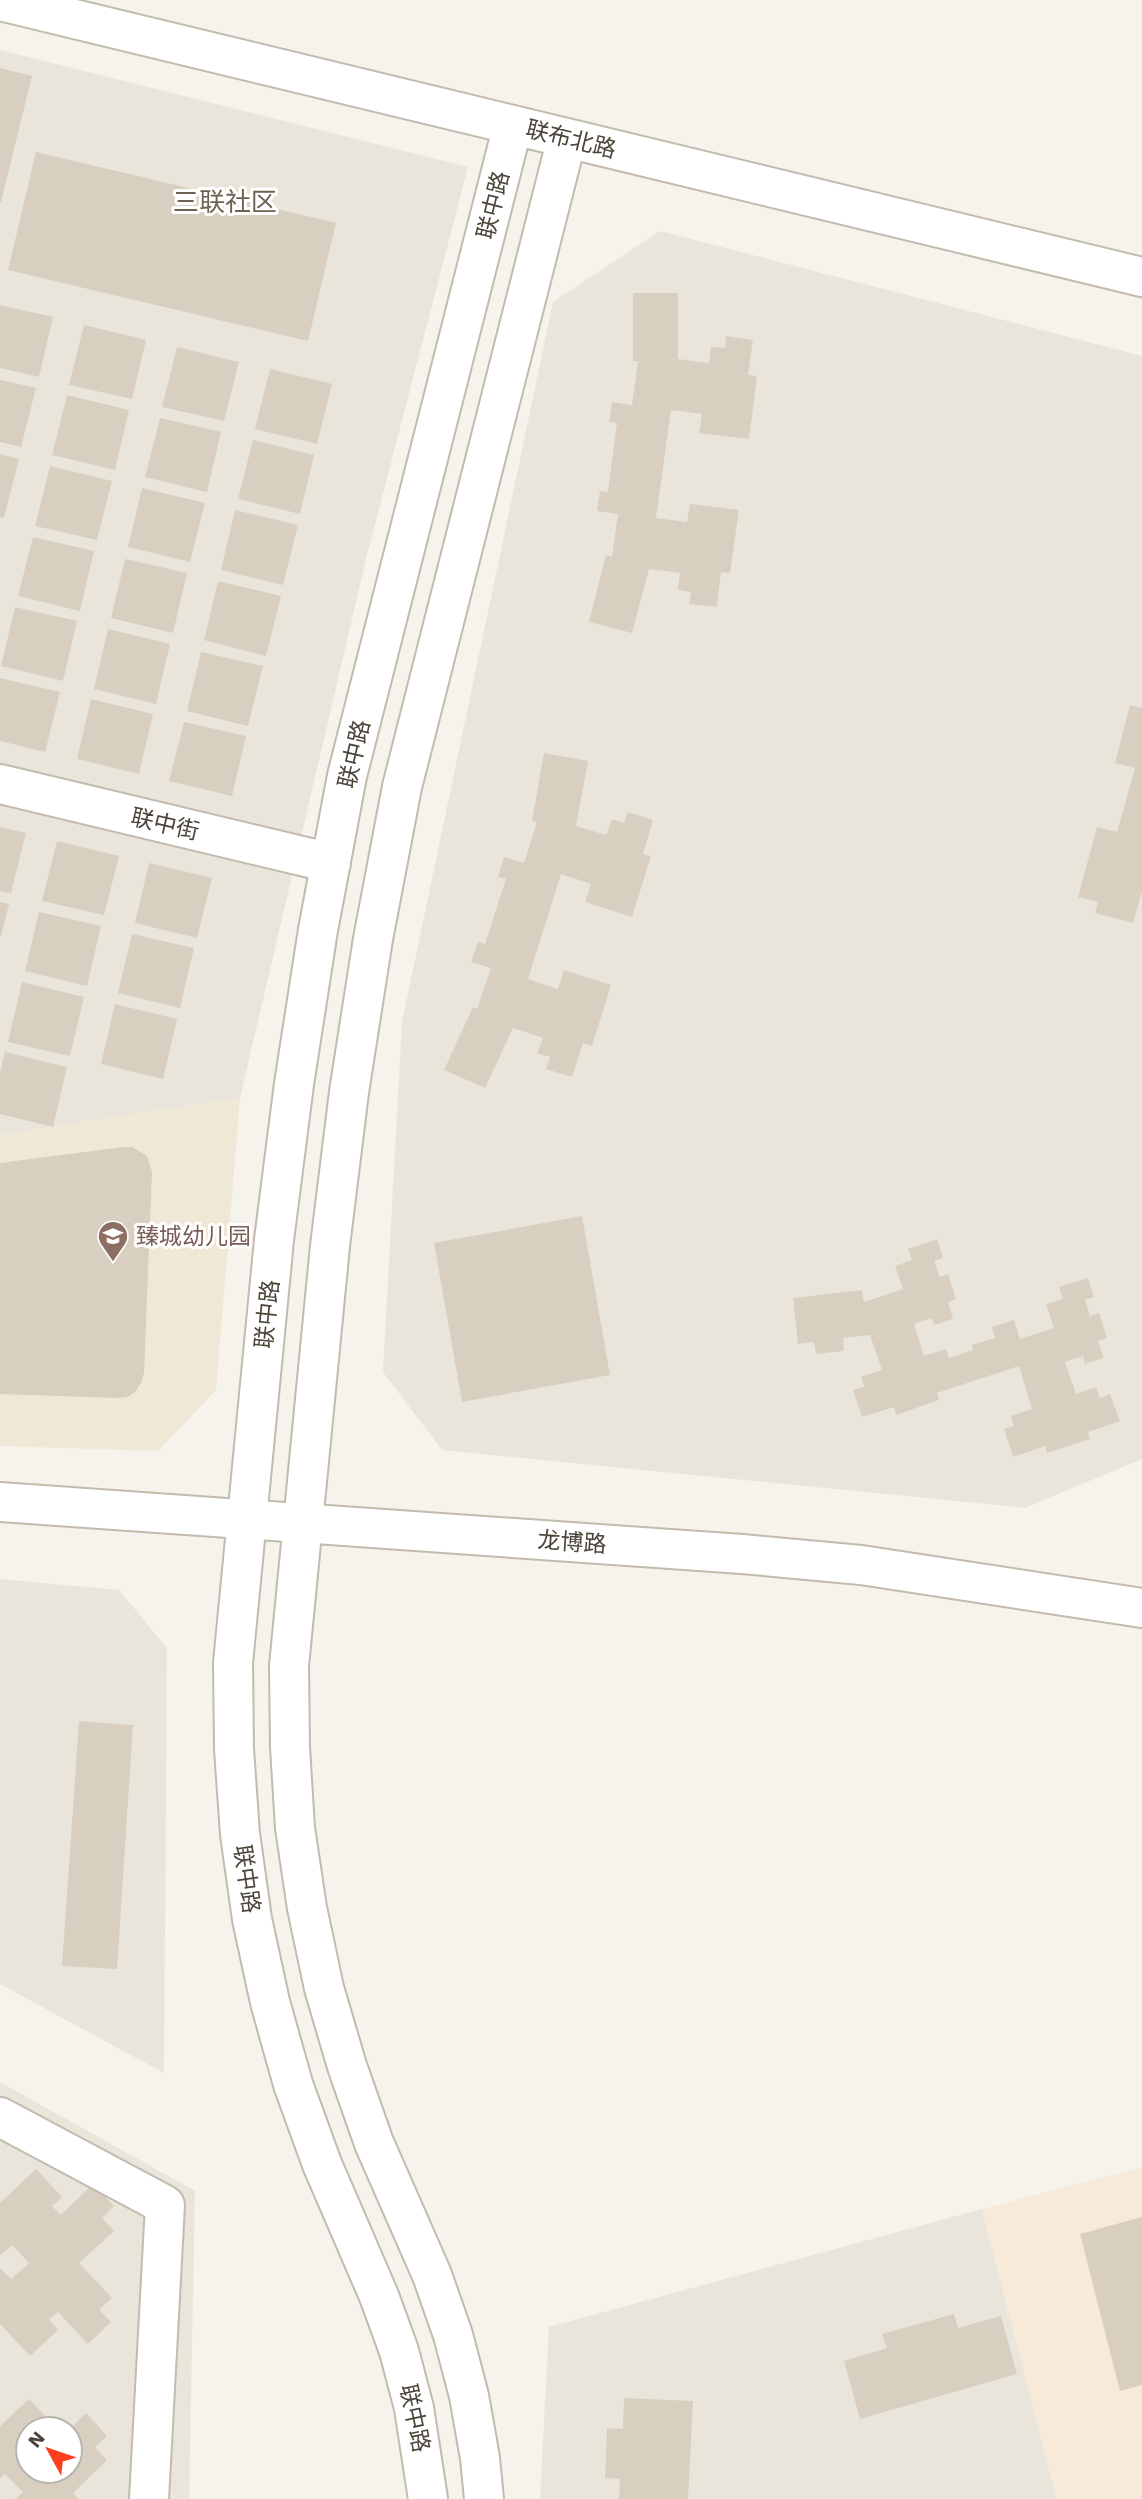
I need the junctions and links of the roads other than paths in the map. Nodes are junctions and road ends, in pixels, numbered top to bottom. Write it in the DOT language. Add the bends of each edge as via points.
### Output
graph roads {
  1 [pos="0,1"];
  2 [pos="513,125"];
  3 [pos="567,138"];
  4 [pos="1142,277"];
  5 [pos="0,785"];
  6 [pos="331,863"];
  7 [pos="0,1503"];
  8 [pos="247,1519"];
  9 [pos="303,1523"];
  10 [pos="1142,1608"];
  11 [pos="0,2117"];
  12 [pos="149,2499"];
  13 [pos="428,2499"];
  14 [pos="484,2499"];
  1 -- 2 [label="street, 联布北路"];
  2 -- 3 [label="street, 联布北路"];
  2 -- 6 [label="street, 联中路" via="347,776"];
  3 -- 4 [label="street, 联布北路"];
  3 -- 9 [label="street" via="399,800 349,1092"];
  5 -- 6 [label="street, 联中街"];
  6 -- 8 [label="street, 联中路" via="293,1084"];
  7 -- 8 [label="street, 龙博路"];
  8 -- 9 [label="street, 龙博路"];
  8 -- 13 [label="street, 联中路" via="233,1700 240,1834 252,1919 293,2084 399,2351 414,2408"];
  9 -- 10 [label="street, 龙博路" via="861,1565"];
  9 -- 14 [label="street" via="289,1666 289,1734 295,1828 307,1909 346,2066 453,2335 469,2396"];
  11 -- 12 [label="street" via="165,2205"];
}
